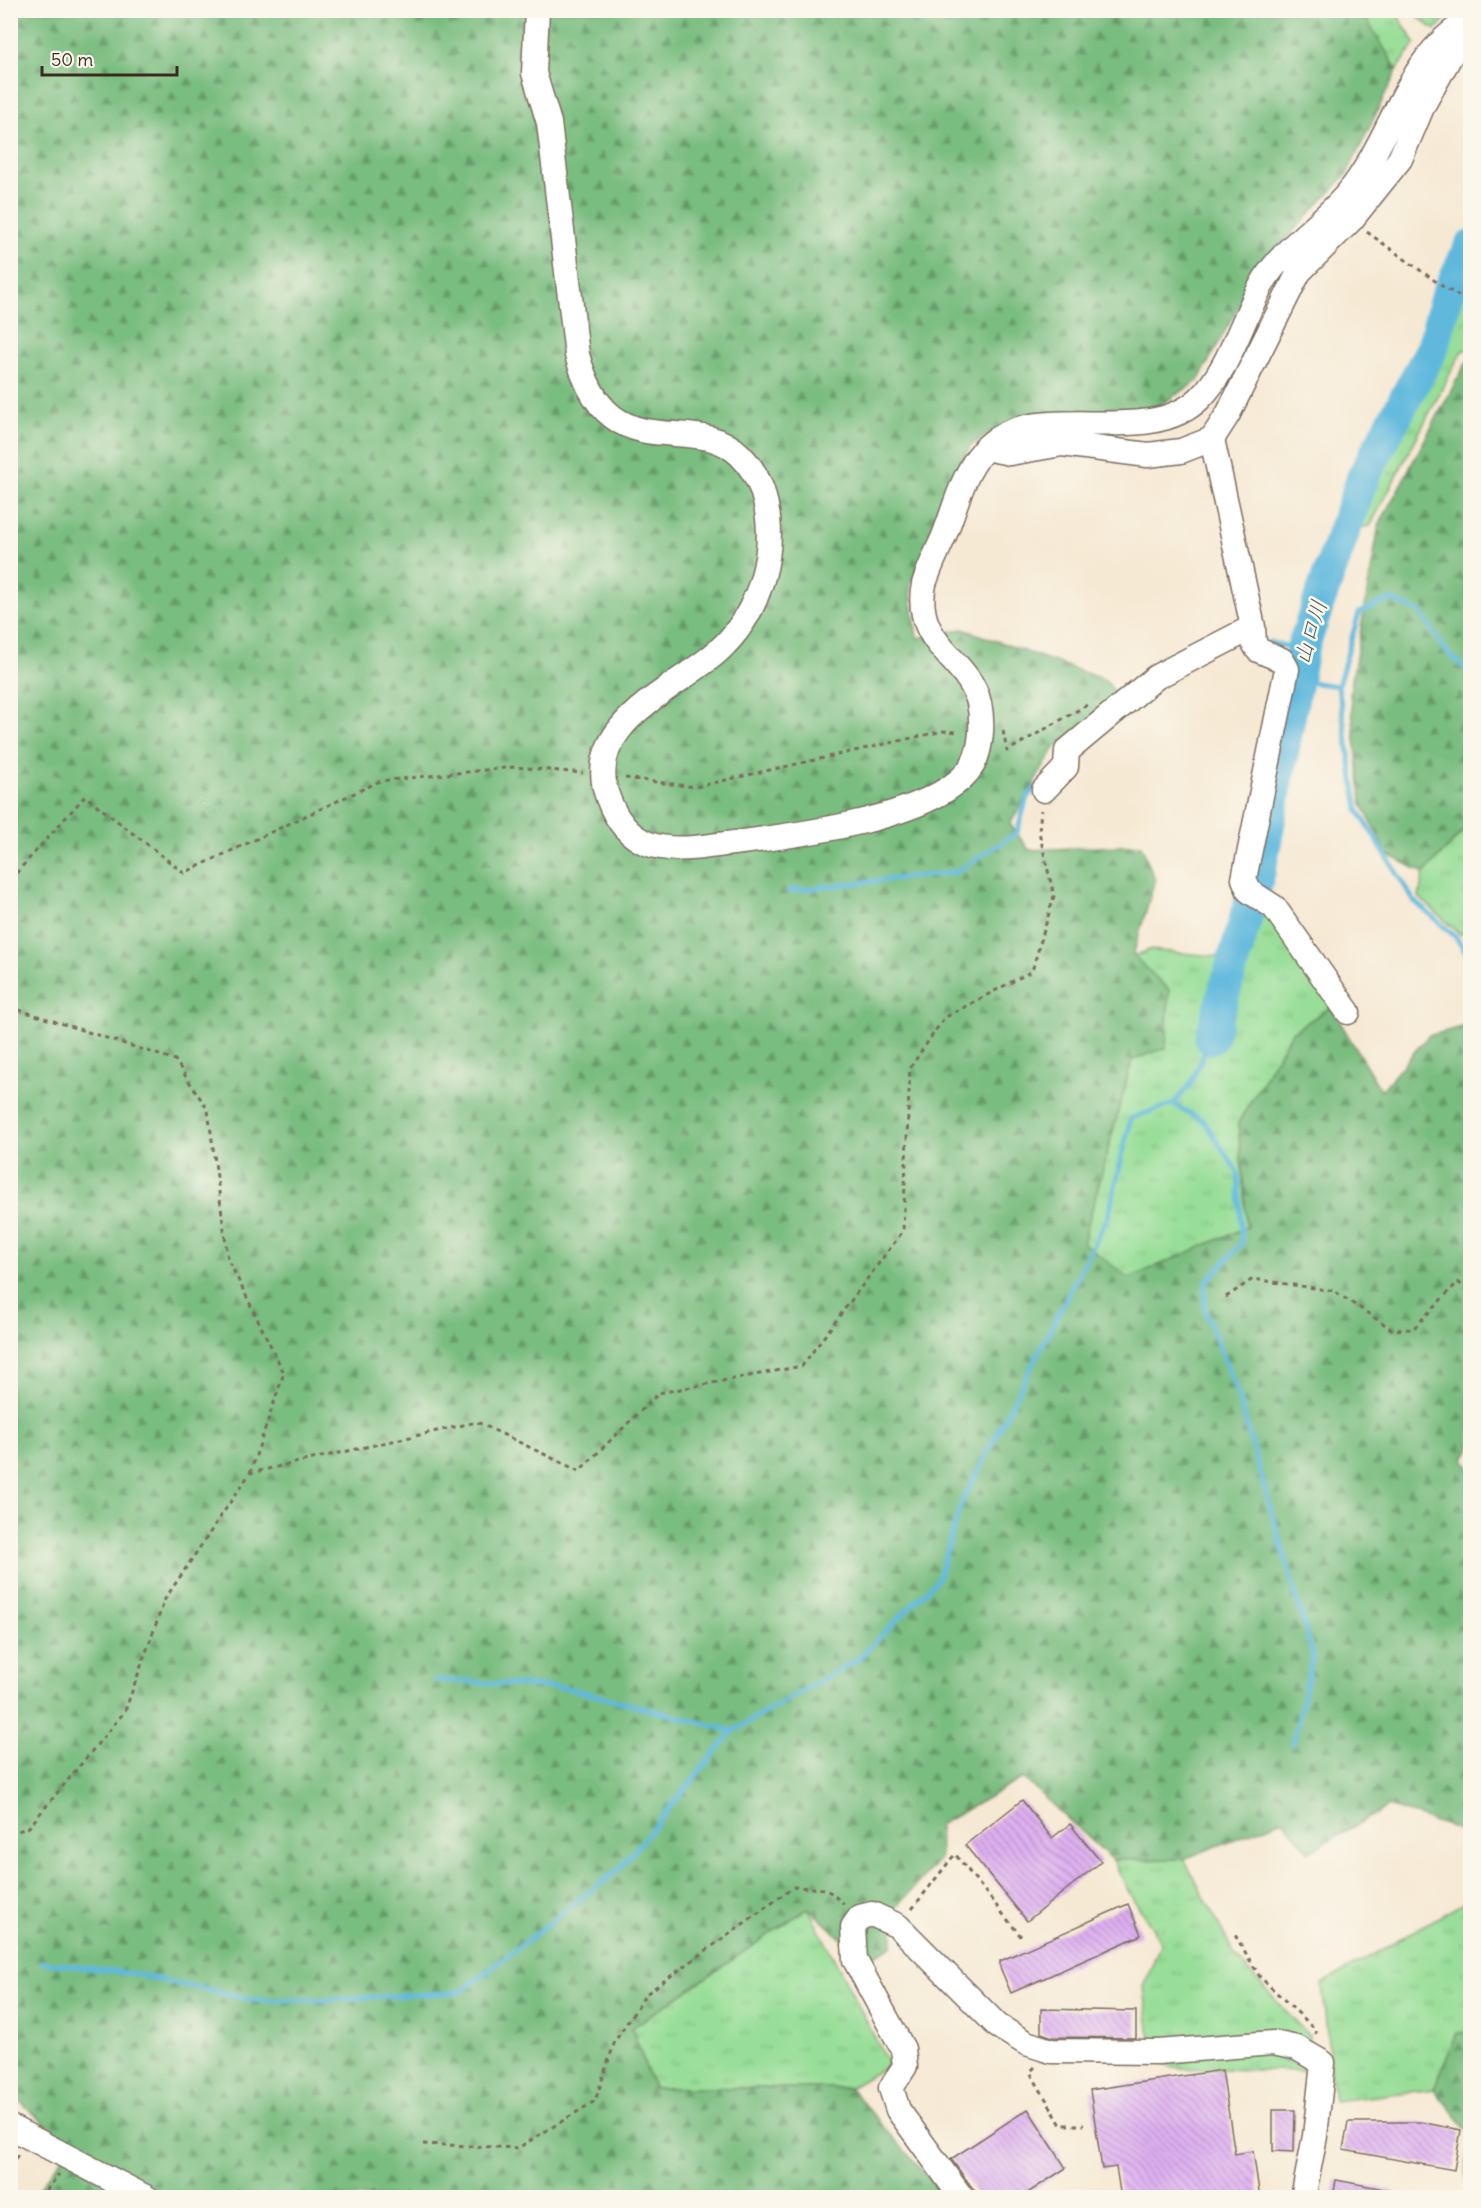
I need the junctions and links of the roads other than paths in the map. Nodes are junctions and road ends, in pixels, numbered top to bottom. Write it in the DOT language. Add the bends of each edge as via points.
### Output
graph roads {
  1 [pos="537,10"];
  2 [pos="1464,24"];
  3 [pos="1212,439"];
  4 [pos="985,448"];
  5 [pos="1253,627"];
  6 [pos="1044,790"];
  7 [pos="1348,1012"];
  8 [pos="10,2127"];
  9 [pos="147,2198"];
  10 [pos="962,2198"];
  11 [pos="1303,2198"];
  1 -- 4 [label="street" via="534,72 549,123 577,355 583,377 612,417 628,425 646,432 712,437 730,445 751,466 762,491 769,536 765,570 747,616 719,650 636,712 615,735 604,755 608,798 635,838 650,846 684,850 791,836 874,818 926,801 956,784 992,731 970,678 936,641 924,617 922,589 970,471"];
  2 -- 3 [label="street" via="1400,159 1351,220 1299,272"];
  2 -- 4 [label="street" via="1436,46 1416,73 1358,181 1265,279 1212,385 1194,404 1170,417 1141,422 1034,425"];
  3 -- 4 [label="street" via="1181,451 1148,455 1062,444 1010,453"];
  3 -- 5 [label="street"];
  5 -- 6 [label="street" via="1156,677 1067,751 1066,767"];
  5 -- 7 [label="street" via="1258,650 1282,660 1287,669 1245,879 1256,895 1274,907"];
  8 -- 9 [label="street"];
  10 -- 11 [label="street" via="898,2110 891,2088 905,2066 903,2049 855,1960 853,1927 860,1917 872,1914 898,1926 998,2026 1026,2043 1051,2051 1158,2052 1273,2043 1297,2048 1323,2063"];
}
